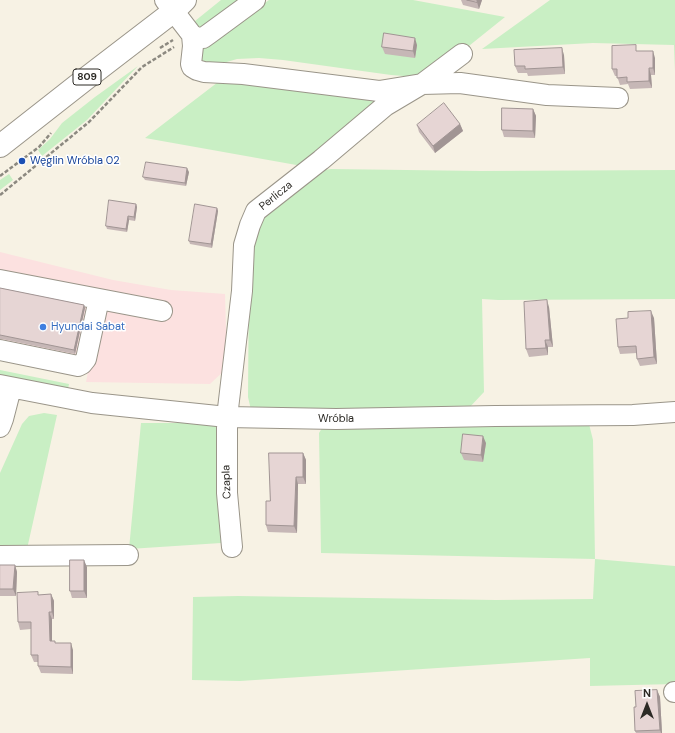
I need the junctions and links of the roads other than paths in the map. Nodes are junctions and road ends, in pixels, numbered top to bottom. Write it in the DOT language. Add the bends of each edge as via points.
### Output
graph roads {
  1 [pos="194,0"];
  2 [pos="255,0"];
  3 [pos="174,4"];
  4 [pos="192,35"];
  5 [pos="462,54"];
  6 [pos="422,84"];
  7 [pos="618,98"];
  8 [pos="0,146"];
  9 [pos="0,280"];
  10 [pos="99,299"];
  11 [pos="162,311"];
  12 [pos="0,350"];
  13 [pos="5,386"];
  14 [pos="675,412"];
  15 [pos="226,417"];
  16 [pos="0,426"];
  17 [pos="232,548"];
  18 [pos="128,555"];
  19 [pos="0,556"];
  1 -- 3 [label="main road, 809"];
  2 -- 4 [label="street" via="203,38"];
  3 -- 4 [label="street"];
  3 -- 8 [label="main road, 809" via="82,82"];
  4 -- 6 [label="street" via="191,64 197,70 379,91"];
  5 -- 6 [label="street, Perlicza"];
  6 -- 7 [label="street" via="460,84 547,95"];
  6 -- 15 [label="street, Perlicza" via="385,106 256,212 244,244 242,291"];
  9 -- 10 [label="street"];
  10 -- 11 [label="street"];
  10 -- 12 [label="street" via="86,358 82,364 78,366"];
  13 -- 15 [label="street, Wróbla" via="92,403"];
  13 -- 16 [label="street" via="3,420"];
  14 -- 15 [label="street, Wróbla" via="633,415 336,419"];
  15 -- 17 [label="street, Czapla" via="226,493"];
  18 -- 19 [label="street"];
}
